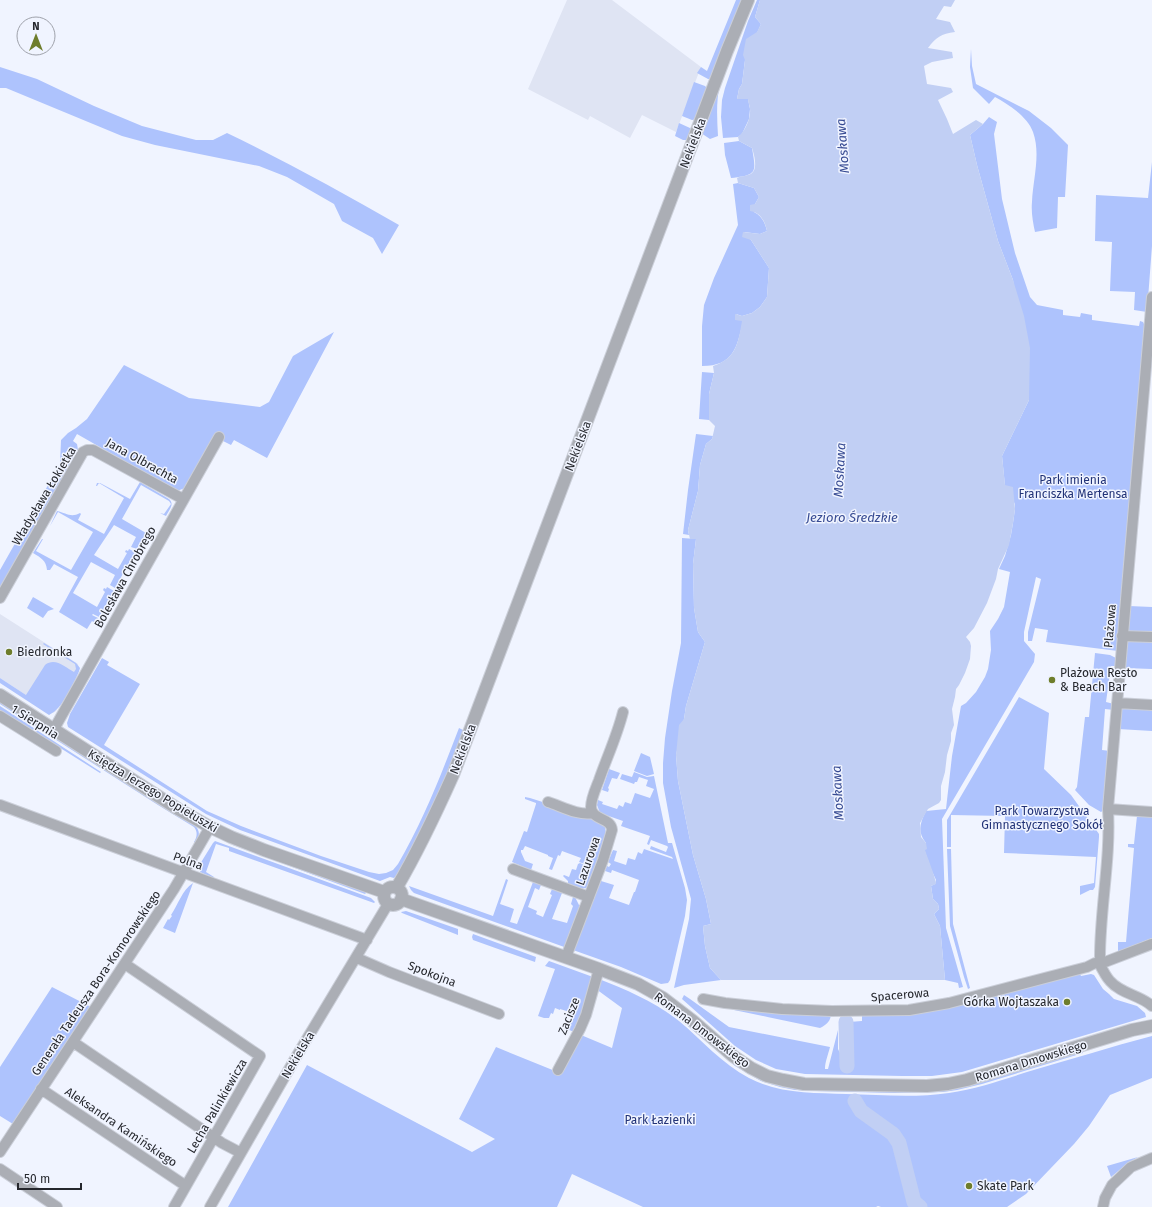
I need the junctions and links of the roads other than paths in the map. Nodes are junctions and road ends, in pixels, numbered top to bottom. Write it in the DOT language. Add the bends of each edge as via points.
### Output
graph roads {
  1 [pos="748,0"];
  2 [pos="1152,296"];
  3 [pos="219,437"];
  4 [pos="87,450"];
  5 [pos="183,499"];
  6 [pos="0,598"];
  7 [pos="1122,636"];
  8 [pos="1152,637"];
  9 [pos="0,695"];
  10 [pos="1117,703"];
  11 [pos="1152,706"];
  12 [pos="623,712"];
  13 [pos="0,716"];
  14 [pos="54,729"];
  15 [pos="56,751"];
  16 [pos="548,802"];
  17 [pos="0,805"];
  18 [pos="1108,809"];
  19 [pos="1152,812"];
  20 [pos="593,813"];
  21 [pos="210,827"];
  22 [pos="513,869"];
  23 [pos="184,873"];
  24 [pos="384,892"];
  25 [pos="399,893"];
  26 [pos="589,897"];
  27 [pos="388,904"];
  28 [pos="367,940"];
  29 [pos="1152,944"];
  30 [pos="566,957"];
  31 [pos="356,958"];
  32 [pos="1100,962"];
  33 [pos="125,964"];
  34 [pos="599,969"];
  35 [pos="703,999"];
  36 [pos="1152,1006"];
  37 [pos="499,1014"];
  38 [pos="1152,1026"];
  39 [pos="73,1042"];
  40 [pos="558,1070"];
  41 [pos="41,1089"];
  42 [pos="214,1137"];
  43 [pos="0,1152"];
  44 [pos="241,1154"];
  45 [pos="1152,1158"];
  46 [pos="0,1169"];
  47 [pos="186,1186"];
  48 [pos="57,1207"];
  49 [pos="174,1207"];
  50 [pos="210,1207"];
  51 [pos="1103,1207"];
  1 -- 25 [label="street, Nekielska" via="453,775"];
  2 -- 7 [label="street, Plażowa"];
  3 -- 5 [label="street, Bolesława Chrobrego"];
  4 -- 5 [label="street, Jana Olbrachta" via="93,450"];
  4 -- 6 [label="street, Władysława Łokietka" via="83,452"];
  5 -- 14 [label="street, Bolesława Chrobrego"];
  7 -- 8 [label="street"];
  7 -- 10 [label="street, Plażowa"];
  9 -- 14 [label="street, Księdza Jerzego Popiełuszki"];
  10 -- 11 [label="street"];
  10 -- 18 [label="street, Plażowa"];
  12 -- 20 [label="street" via="592,801"];
  13 -- 15 [label="street, 1 Sierpnia"];
  14 -- 21 [label="street, Księdza Jerzego Popiełuszki"];
  16 -- 20 [label="street" via="577,812"];
  17 -- 23 [label="street, Polna"];
  18 -- 19 [label="street"];
  18 -- 32 [label="street, Plażowa" via="1109,830"];
  20 -- 26 [label="street, Lazurowa" via="610,823 612,830"];
  21 -- 23 [label="street, Generała Tadeusza Bora-Komorowskiego"];
  21 -- 24 [label="street, Księdza Jerzego Popiełuszki" via="264,850"];
  22 -- 26 [label="street"];
  23 -- 28 [label="street, Polna"];
  23 -- 33 [label="street, Generała Tadeusza Bora-Komorowskiego"];
  24 -- 25 [label="street" via="391,887"];
  24 -- 27 [label="street"];
  25 -- 27 [label="street" via="400,902 395,905"];
  25 -- 30 [label="street, Romana Dmowskiego"];
  26 -- 30 [label="street, Lazurowa"];
  27 -- 28 [label="street, Nekielska"];
  28 -- 31 [label="street, Nekielska"];
  29 -- 32 [label="street, Spacerowa"];
  30 -- 34 [label="street, Romana Dmowskiego"];
  31 -- 37 [label="street, Spokojna"];
  31 -- 44 [label="street, Nekielska"];
  32 -- 35 [label="street, Spacerowa" via="949,1003 909,1010 832,1011"];
  32 -- 36 [label="street" via="1109,981 1116,987"];
  33 -- 39 [label="street, Generała Tadeusza Bora-Komorowskiego"];
  33 -- 42 [label="street, Lecha Palinkiewicza" via="260,1056"];
  34 -- 38 [label="street, Romana Dmowskiego" via="638,984 663,998 751,1068 767,1076 804,1084 948,1084"];
  34 -- 40 [label="street, Zacisze" via="586,1015"];
  39 -- 41 [label="street, Generała Tadeusza Bora-Komorowskiego"];
  39 -- 42 [label="street"];
  41 -- 43 [label="street, Generała Tadeusza Bora-Komorowskiego"];
  41 -- 47 [label="street, Aleksandra Kamińskiego"];
  42 -- 44 [label="street"];
  42 -- 47 [label="street, Lecha Palinkiewicza"];
  44 -- 50 [label="street, Nekielska"];
  45 -- 51 [label="street" via="1131,1167 1112,1184"];
  46 -- 48 [label="street"];
  47 -- 49 [label="street, Lecha Palinkiewicza"];
}
